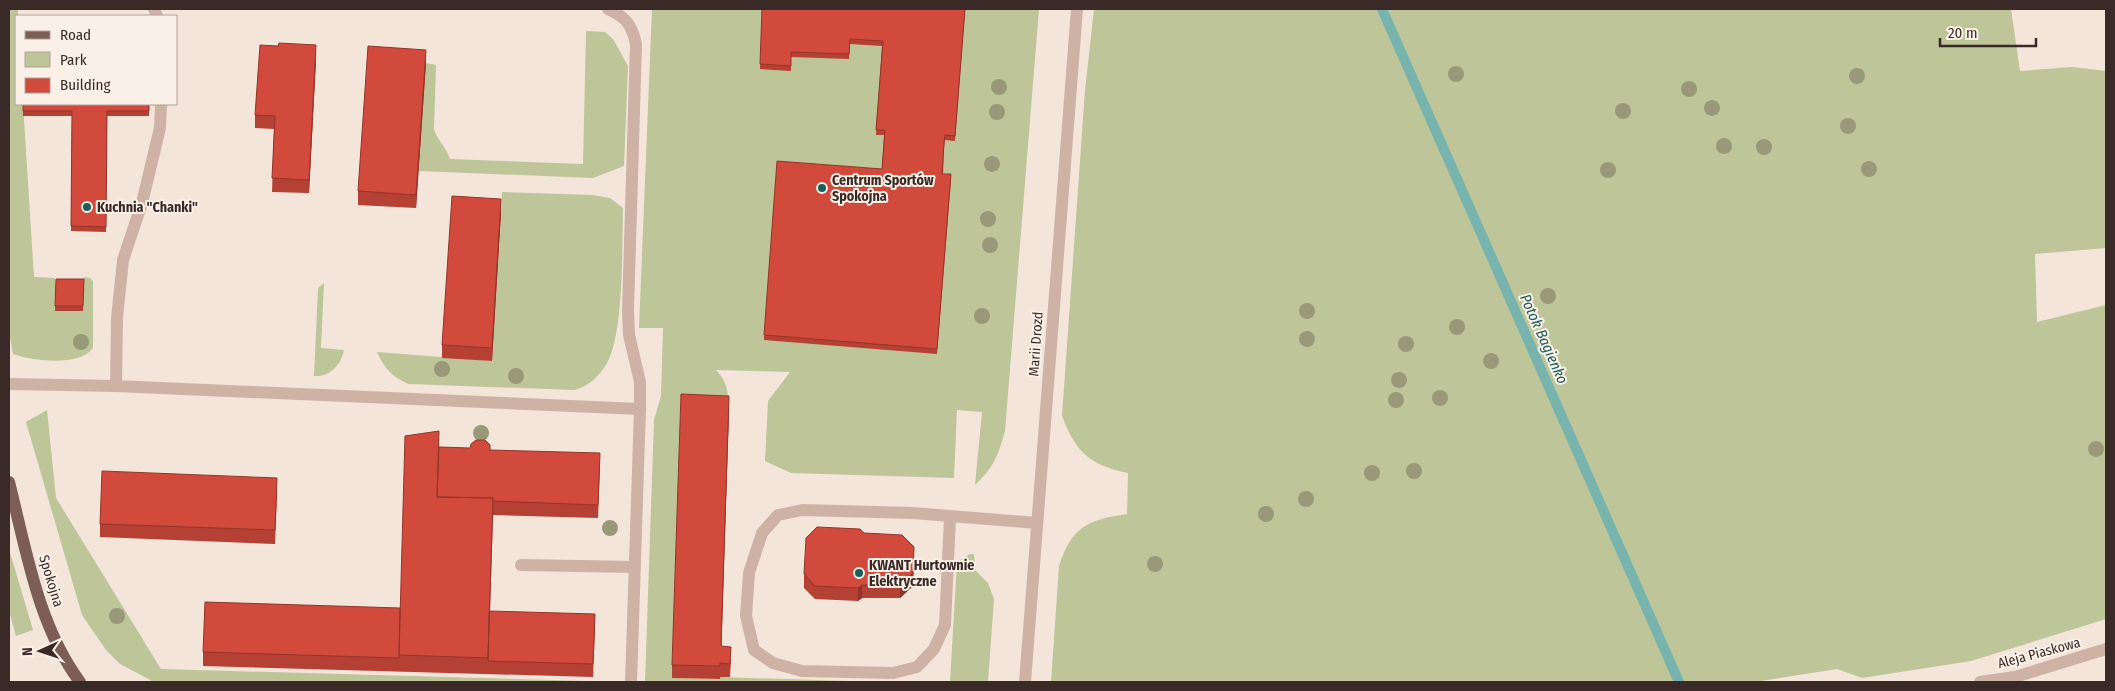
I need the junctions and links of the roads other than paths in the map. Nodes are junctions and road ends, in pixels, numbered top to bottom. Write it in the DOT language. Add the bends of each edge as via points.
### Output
graph roads {
  1 [pos="608,9"];
  2 [pos="1077,9"];
  3 [pos="161,105"];
  4 [pos="9,384"];
  5 [pos="116,386"];
  6 [pos="640,409"];
  7 [pos="9,482"];
  8 [pos="950,518"];
  9 [pos="1037,523"];
  10 [pos="521,565"];
  11 [pos="635,568"];
  12 [pos="2106,649"];
  13 [pos="80,682"];
  14 [pos="631,682"];
  15 [pos="1025,682"];
  16 [pos="1980,682"];
  1 -- 6 [label="street" via="632,25 636,44 628,310 629,335 640,382"];
  2 -- 9 [label="street, Marii Drozd"];
  3 -- 5 [label="street" via="160,128 142,203 123,260 117,318"];
  4 -- 5 [label="street"];
  5 -- 6 [label="street"];
  6 -- 11 [label="street"];
  7 -- 13 [label="main road, Spokojna" via="50,627 63,657"];
  8 -- 8 [label="street" via="945,625 934,649 917,667 893,673 802,671 773,663 754,650 746,616 749,573 762,533 778,515 802,510 913,513"];
  8 -- 9 [label="street"];
  9 -- 15 [label="street, Marii Drozd"];
  10 -- 11 [label="street"];
  11 -- 14 [label="street"];
  12 -- 16 [label="street, Aleja Piaskowa" via="2014,677"];
}
